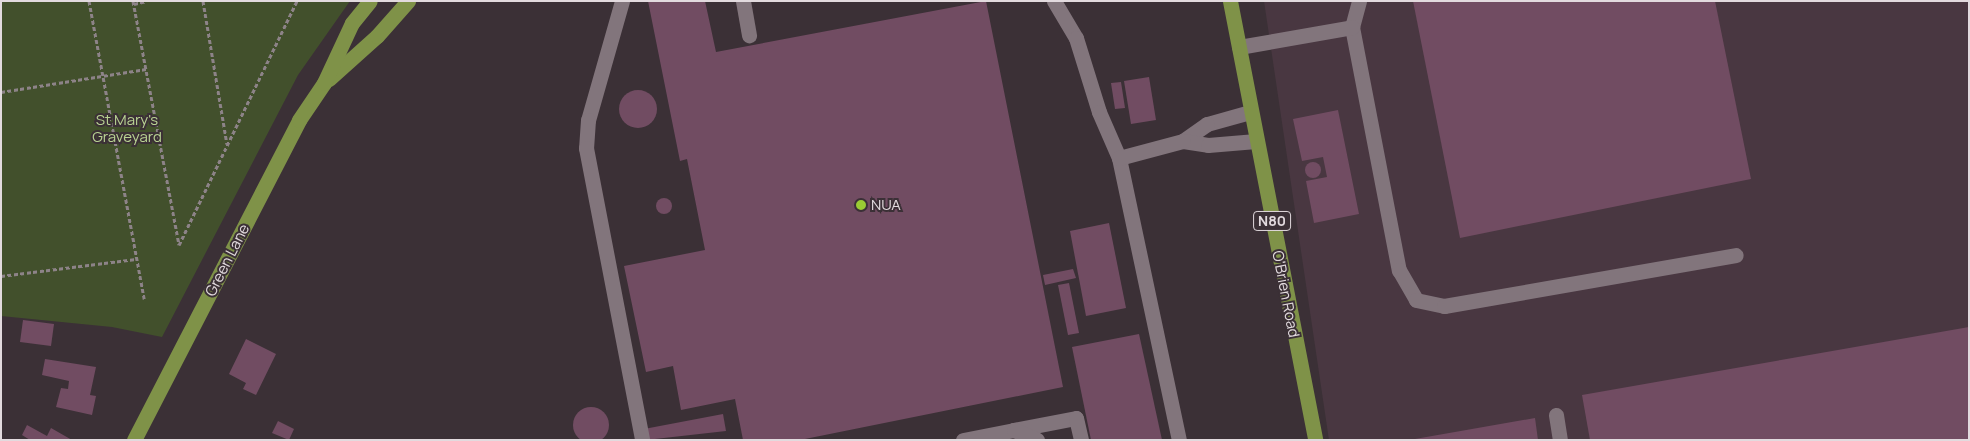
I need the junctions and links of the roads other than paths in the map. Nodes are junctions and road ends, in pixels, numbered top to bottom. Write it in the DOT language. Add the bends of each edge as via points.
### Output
graph roads {
  1 [pos="370,1"];
  2 [pos="408,1"];
  3 [pos="622,1"];
  4 [pos="742,1"];
  5 [pos="1054,1"];
  6 [pos="1230,1"];
  7 [pos="1359,1"];
  8 [pos="1352,28"];
  9 [pos="749,35"];
  10 [pos="1238,47"];
  11 [pos="324,83"];
  12 [pos="1250,112"];
  13 [pos="1183,141"];
  14 [pos="1256,141"];
  15 [pos="1119,158"];
  16 [pos="1736,255"];
  17 [pos="1556,415"];
  18 [pos="1013,430"];
  19 [pos="134,440"];
  20 [pos="642,440"];
  21 [pos="963,440"];
  22 [pos="1037,440"];
  23 [pos="1081,440"];
  24 [pos="1179,440"];
  25 [pos="1315,440"];
  26 [pos="1560,440"];
  1 -- 11 [label="main road" via="352,22"];
  2 -- 11 [label="main road" via="377,36"];
  3 -- 20 [label="lane" via="588,120 586,148"];
  4 -- 9 [label="lane"];
  5 -- 15 [label="lane" via="1076,38 1099,112"];
  6 -- 10 [label="main road, O'Brien Road / N80"];
  7 -- 8 [label="lane"];
  8 -- 10 [label="lane"];
  8 -- 16 [label="lane" via="1399,270 1416,300 1444,306"];
  10 -- 12 [label="main road, O'Brien Road / N80"];
  11 -- 19 [label="main road, Green Lane" via="299,120"];
  12 -- 13 [label="lane" via="1207,124"];
  12 -- 14 [label="main road, O'Brien Road / N80"];
  13 -- 14 [label="lane" via="1208,145"];
  13 -- 15 [label="lane"];
  14 -- 25 [label="main road, O'Brien Road / N80"];
  15 -- 24 [label="lane"];
  17 -- 26 [label="lane"];
  18 -- 21 [label="lane"];
  18 -- 22 [label="lane"];
  18 -- 23 [label="lane" via="1076,418"];
}
